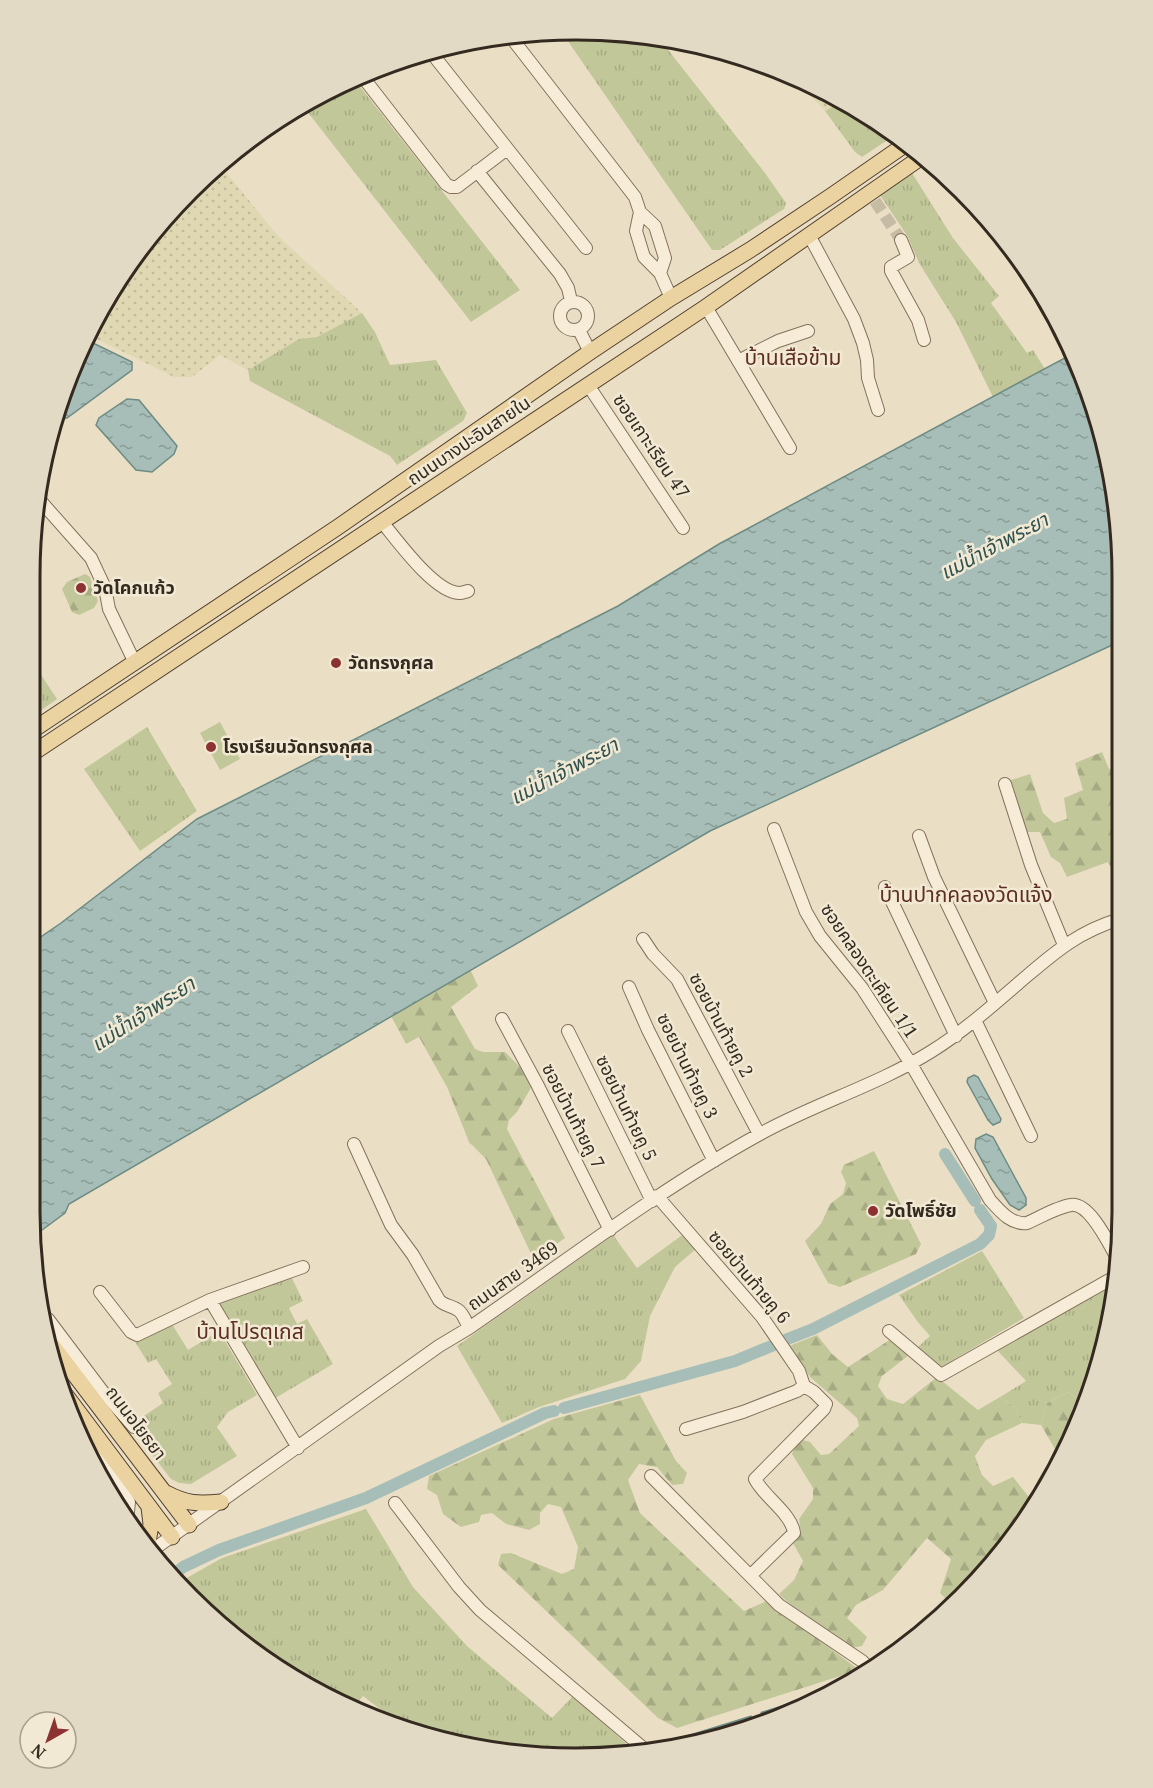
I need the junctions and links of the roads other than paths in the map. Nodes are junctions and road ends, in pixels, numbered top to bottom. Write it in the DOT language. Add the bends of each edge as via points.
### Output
graph roads {
  1 [pos="516,44"];
  2 [pos="437,59"];
  3 [pos="367,83"];
  4 [pos="507,149"];
  5 [pos="899,149"];
  6 [pos="916,162"];
  7 [pos="477,171"];
  8 [pos="640,212"];
  9 [pos="809,235"];
  10 [pos="901,240"];
  11 [pos="586,248"];
  12 [pos="660,273"];
  13 [pos="671,298"];
  14 [pos="570,301"];
  15 [pos="706,307"];
  16 [pos="579,330"];
  17 [pos="808,331"];
  18 [pos="924,340"];
  19 [pos="591,352"];
  20 [pos="738,361"];
  21 [pos="588,385"];
  22 [pos="526,396"];
  23 [pos="878,410"];
  24 [pos="540,417"];
  25 [pos="790,448"];
  26 [pos="45,505"];
  27 [pos="382,522"];
  28 [pos="683,528"];
  29 [pos="468,591"];
  30 [pos="135,663"];
  31 [pos="41,725"];
  32 [pos="41,748"];
  33 [pos="1005,784"];
  34 [pos="774,829"];
  35 [pos="919,837"];
  36 [pos="885,887"];
  37 [pos="1112,921"];
  38 [pos="644,939"];
  39 [pos="1064,945"];
  40 [pos="629,987"];
  41 [pos="995,1003"];
  42 [pos="502,1019"];
  43 [pos="975,1020"];
  44 [pos="568,1031"];
  45 [pos="956,1036"];
  46 [pos="911,1064"];
  47 [pos="759,1134"];
  48 [pos="1031,1136"];
  49 [pos="354,1144"];
  50 [pos="714,1161"];
  51 [pos="655,1198"];
  52 [pos="610,1230"];
  53 [pos="1111,1248"];
  54 [pos="303,1267"];
  55 [pos="1108,1281"];
  56 [pos="100,1292"];
  57 [pos="210,1300"];
  58 [pos="53,1326"];
  59 [pos="469,1328"];
  60 [pos="889,1331"];
  61 [pos="61,1357"];
  62 [pos="804,1386"];
  63 [pos="80,1414"];
  64 [pos="134,1426"];
  65 [pos="686,1429"];
  66 [pos="297,1448"];
  67 [pos="109,1473"];
  68 [pos="651,1476"];
  69 [pos="163,1491"];
  70 [pos="221,1502"];
  71 [pos="395,1503"];
  72 [pos="148,1504"];
  73 [pos="129,1506"];
  74 [pos="189,1525"];
  75 [pos="150,1536"];
  76 [pos="172,1537"];
  77 [pos="158,1547"];
  78 [pos="751,1575"];
  79 [pos="865,1663"];
  80 [pos="638,1744"];
  1 -- 8 [label="street" via="635,197"];
  2 -- 4 [label="street"];
  3 -- 7 [label="street" via="446,184 457,187"];
  4 -- 7 [label="street"];
  4 -- 11 [label="street"];
  5 -- 13 [label="main road, ถนนบางปะอินสายใน" via="750,250"];
  6 -- 9 [label="main road, ถนนบางปะอินสายใน" via="872,197"];
  7 -- 14 [label="street" via="560,274"];
  8 -- 12 [label="street" via="636,231 644,257"];
  8 -- 12 [label="street" via="656,226 665,258"];
  9 -- 15 [label="main road, ถนนบางปะอินสายใน"];
  9 -- 23 [label="street" via="855,319"];
  10 -- 18 [label="street" via="909,257 891,270 918,320"];
  12 -- 13 [label="street"];
  13 -- 19 [label="main road, ถนนบางปะอินสายใน"];
  14 -- 16 [label="street" via="586,309 587,323"];
  14 -- 16 [label="street" via="561,310 563,323 569,330"];
  15 -- 20 [label="street"];
  15 -- 21 [label="main road, ถนนบางปะอินสายใน"];
  16 -- 19 [label="street"];
  17 -- 20 [label="street"];
  19 -- 22 [label="main road, ถนนบางปะอินสายใน"];
  20 -- 25 [label="street"];
  21 -- 24 [label="main road, ถนนบางปะอินสายใน"];
  21 -- 28 [label="street, ซอยเกาะเรียน 47"];
  22 -- 24 [label="main road"];
  22 -- 30 [label="main road, ถนนบางปะอินสายใน"];
  24 -- 27 [label="main road, ถนนบางปะอินสายใน"];
  26 -- 30 [label="street" via="91,558 105,588 109,609"];
  27 -- 29 [label="street" via="434,580 448,590"];
  27 -- 32 [label="main road, ถนนบางปะอินสายใน"];
  30 -- 31 [label="main road, ถนนบางปะอินสายใน"];
  33 -- 39 [label="street" via="1031,865"];
  34 -- 46 [label="street, ซอยคลองตะเคียน 1/1" via="806,912"];
  35 -- 41 [label="street" via="934,877"];
  36 -- 45 [label="street"];
  37 -- 39 [label="street, ถนนสาย 3469"];
  38 -- 47 [label="street, ซอยบ้านท้ายคู 2" via="677,979"];
  39 -- 41 [label="street, ถนนสาย 3469"];
  40 -- 50 [label="street, ซอยบ้านท้ายคู 3"];
  41 -- 43 [label="street, ถนนสาย 3469"];
  42 -- 52 [label="street, ซอยบ้านท้ายคู 7"];
  43 -- 45 [label="street, ถนนสาย 3469"];
  43 -- 48 [label="street"];
  44 -- 51 [label="street, ซอยบ้านท้ายคู 5"];
  45 -- 46 [label="street, ถนนสาย 3469"];
  46 -- 47 [label="street, ถนนสาย 3469"];
  46 -- 53 [label="street, ซอยคลองตะเคียน 1/1" via="980,1185 1004,1215 1020,1224 1065,1206 1079,1205"];
  47 -- 50 [label="street, ถนนสาย 3469"];
  49 -- 59 [label="street" via="392,1225 439,1300 461,1312"];
  50 -- 51 [label="street, ถนนสาย 3469"];
  51 -- 52 [label="street, ถนนสาย 3469"];
  51 -- 62 [label="street, ซอยบ้านท้ายคู 6" via="762,1317 800,1371"];
  52 -- 59 [label="street, ถนนสาย 3469"];
  54 -- 57 [label="street"];
  55 -- 60 [label="street" via="941,1375"];
  56 -- 57 [label="street" via="137,1335"];
  57 -- 66 [label="street"];
  58 -- 64 [label="street"];
  59 -- 66 [label="street, ถนนสาย 3469"];
  61 -- 69 [label="main road, ถนนอโยธยา"];
  62 -- 65 [label="street" via="743,1412"];
  62 -- 78 [label="street" via="822,1399 824,1409 755,1479 793,1524 794,1533"];
  63 -- 72 [label="main road"];
  66 -- 70 [label="street, ถนนสาย 3469"];
  67 -- 73 [label="street"];
  68 -- 78 [label="street"];
  69 -- 70 [label="main road" via="181,1501"];
  69 -- 74 [label="main road, ถนนอโยธยา"];
  70 -- 74 [label="street, ถนนสาย 3469"];
  71 -- 80 [label="street" via="480,1610"];
  72 -- 75 [label="main road" via="152,1524"];
  72 -- 76 [label="main road"];
  74 -- 76 [label="street, ถนนสาย 3469"];
  76 -- 77 [label="street, ถนนสาย 3469"];
  78 -- 79 [label="street" via="779,1605"];
}
